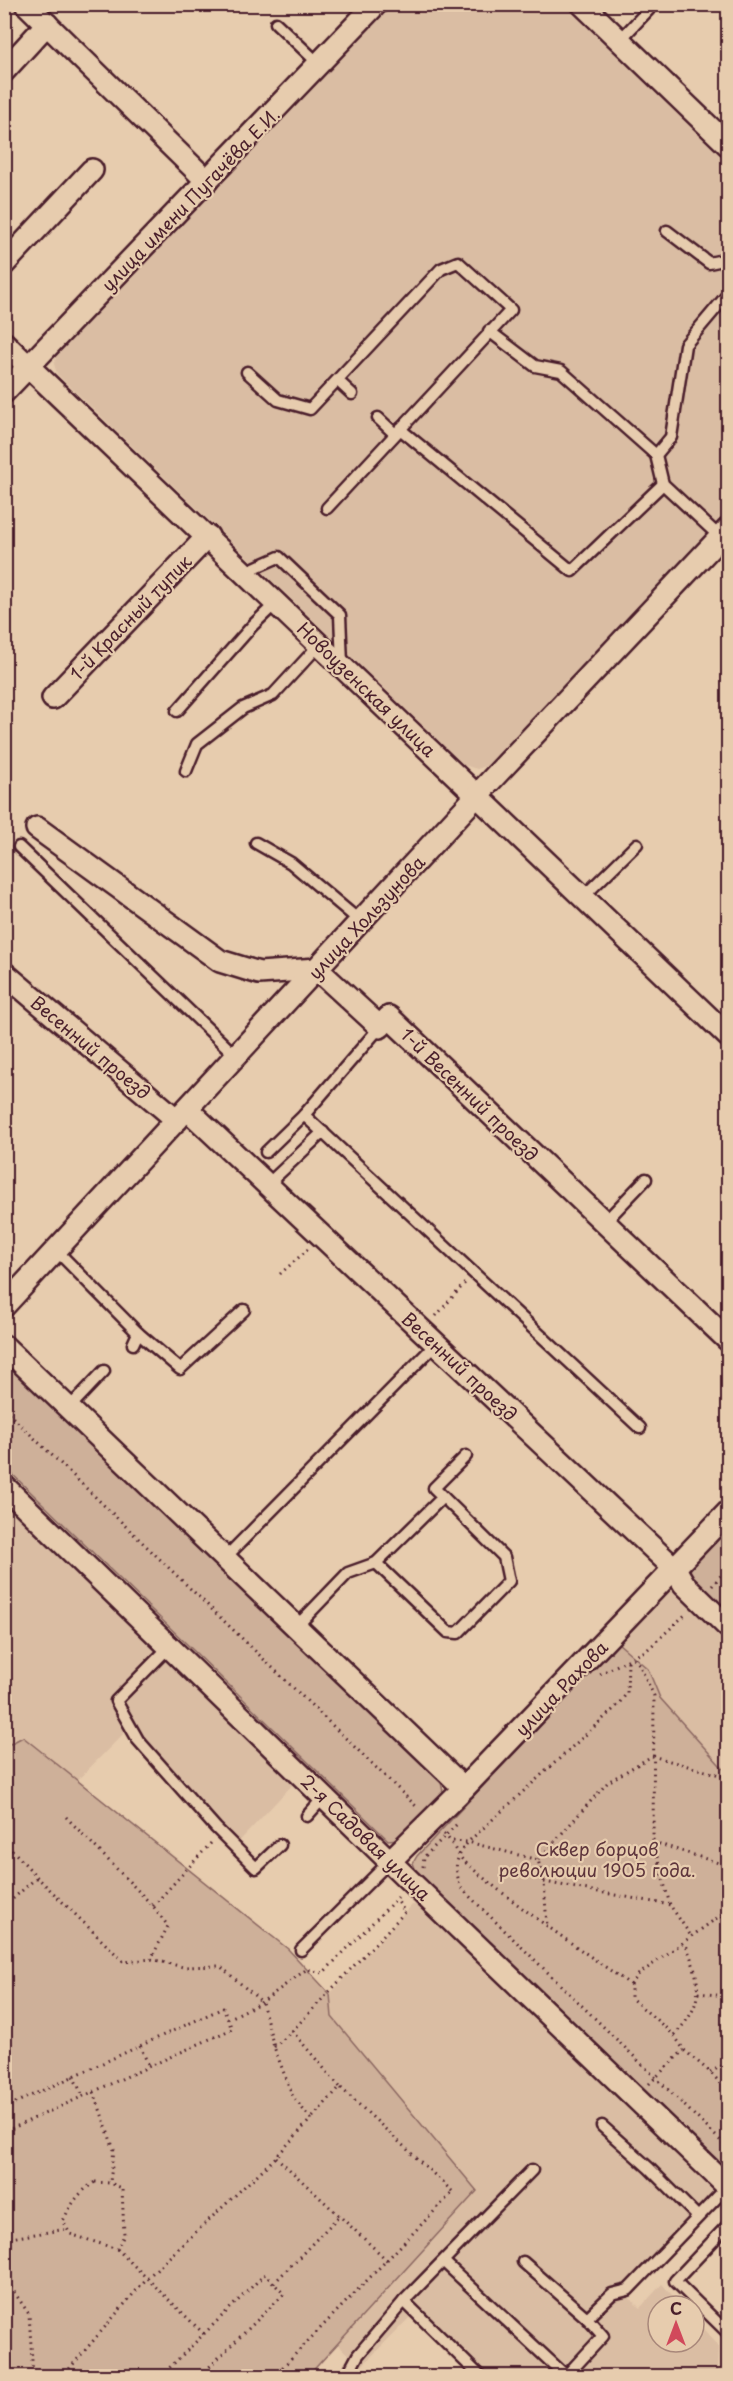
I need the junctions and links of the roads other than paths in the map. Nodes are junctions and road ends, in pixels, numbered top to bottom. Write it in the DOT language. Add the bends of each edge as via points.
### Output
graph roads {
  1 [pos="26,4"];
  2 [pos="376,4"];
  3 [pos="582,4"];
  4 [pos="654,4"];
  5 [pos="276,23"];
  6 [pos="47,24"];
  7 [pos="620,40"];
  8 [pos="319,64"];
  9 [pos="4,71"];
  10 [pos="729,145"];
  11 [pos="92,170"];
  12 [pos="207,181"];
  13 [pos="667,231"];
  14 [pos="729,259"];
  15 [pos="4,264"];
  16 [pos="729,294"];
  17 [pos="489,331"];
  18 [pos="4,343"];
  19 [pos="30,366"];
  20 [pos="248,372"];
  21 [pos="338,381"];
  22 [pos="4,392"];
  23 [pos="352,394"];
  24 [pos="378,418"];
  25 [pos="397,431"];
  26 [pos="656,455"];
  27 [pos="663,484"];
  28 [pos="327,508"];
  29 [pos="725,533"];
  30 [pos="208,536"];
  31 [pos="245,572"];
  32 [pos="277,602"];
  33 [pos="320,644"];
  34 [pos="342,665"];
  35 [pos="53,698"];
  36 [pos="177,711"];
  37 [pos="186,771"];
  38 [pos="478,796"];
  39 [pos="38,828"];
  40 [pos="256,843"];
  41 [pos="637,844"];
  42 [pos="19,847"];
  43 [pos="583,897"];
  44 [pos="361,922"];
  45 [pos="317,969"];
  46 [pos="4,973"];
  47 [pos="380,1027"];
  48 [pos="729,1036"];
  49 [pos="236,1056"];
  50 [pos="304,1114"];
  51 [pos="182,1115"];
  52 [pos="322,1132"];
  53 [pos="266,1152"];
  54 [pos="646,1179"];
  55 [pos="267,1185"];
  56 [pos="605,1222"];
  57 [pos="56,1250"];
  58 [pos="4,1306"];
  59 [pos="244,1310"];
  60 [pos="138,1332"];
  61 [pos="429,1337"];
  62 [pos="729,1340"];
  63 [pos="133,1344"];
  64 [pos="4,1346"];
  65 [pos="104,1371"];
  66 [pos="69,1408"];
  67 [pos="640,1428"];
  68 [pos="466,1456"];
  69 [pos="4,1486"];
  70 [pos="443,1497"];
  71 [pos="729,1512"];
  72 [pos="225,1558"];
  73 [pos="376,1563"];
  74 [pos="675,1569"];
  75 [pos="296,1627"];
  76 [pos="729,1627"];
  77 [pos="170,1646"];
  78 [pos="464,1788"];
  79 [pos="324,1797"];
  80 [pos="307,1816"];
  81 [pos="280,1845"];
  82 [pos="390,1861"];
  83 [pos="301,1950"];
  84 [pos="602,2126"];
  85 [pos="532,2170"];
  86 [pos="728,2186"];
  87 [pos="697,2216"];
  88 [pos="729,2225"];
  89 [pos="444,2262"];
  90 [pos="523,2262"];
  91 [pos="404,2301"];
  92 [pos="586,2318"];
  93 [pos="729,2333"];
  94 [pos="355,2376"];
  95 [pos="480,2376"];
  1 -- 6 [label="street"];
  2 -- 8 [label="street, улица имени Пугачёва Е.И."];
  3 -- 7 [label="street"];
  4 -- 7 [label="lane"];
  5 -- 8 [label="lane"];
  6 -- 9 [label="street"];
  6 -- 12 [label="street"];
  7 -- 10 [label="street"];
  8 -- 12 [label="street, улица имени Пугачёва Е.И."];
  11 -- 15 [label="street"];
  12 -- 19 [label="street, улица имени Пугачёва Е.И."];
  13 -- 14 [label="lane" via="710,263"];
  16 -- 26 [label="lane" via="685,345 671,437"];
  17 -- 21 [label="lane" via="511,310 459,262 441,269"];
  17 -- 25 [label="lane"];
  17 -- 26 [label="lane" via="535,366 561,370"];
  18 -- 19 [label="street, Новоузенская улица"];
  19 -- 22 [label="street, улица имени Пугачёва Е.И."];
  19 -- 30 [label="street, Новоузенская улица"];
  20 -- 21 [label="lane" via="278,400 310,409"];
  21 -- 23 [label="lane"];
  24 -- 25 [label="lane"];
  25 -- 27 [label="lane" via="572,571"];
  25 -- 28 [label="lane"];
  26 -- 27 [label="lane"];
  27 -- 29 [label="lane"];
  29 -- 38 [label="street, улица Хользунова"];
  30 -- 31 [label="street, Новоузенская улица"];
  30 -- 35 [label="street, 1-й Красный тупик"];
  31 -- 32 [label="street, Новоузенская улица"];
  31 -- 34 [label="lane" via="279,557 340,615"];
  32 -- 33 [label="street, Новоузенская улица"];
  32 -- 36 [label="lane"];
  33 -- 34 [label="street, Новоузенская улица"];
  33 -- 37 [label="lane" via="273,695 243,708 198,744"];
  34 -- 38 [label="street, Новоузенская улица"];
  38 -- 43 [label="street, Новоузенская улица"];
  38 -- 44 [label="street, улица Хользунова"];
  39 -- 45 [label="street" via="220,961 259,973"];
  40 -- 44 [label="lane" via="291,863"];
  41 -- 43 [label="lane"];
  42 -- 49 [label="lane"];
  43 -- 48 [label="street, Новоузенская улица"];
  44 -- 45 [label="street, улица Хользунова"];
  45 -- 47 [label="street, 1-й Весенний проезд"];
  45 -- 49 [label="street, улица Хользунова"];
  46 -- 51 [label="street, Весенний проезд"];
  47 -- 50 [label="lane"];
  47 -- 56 [label="street, 1-й Весенний проезд" via="389,1017"];
  49 -- 51 [label="street, улица Хользунова"];
  50 -- 52 [label="lane"];
  50 -- 53 [label="lane"];
  51 -- 55 [label="street, Весенний проезд"];
  51 -- 57 [label="street, улица Хользунова"];
  52 -- 55 [label="lane"];
  52 -- 67 [label="lane"];
  54 -- 56 [label="lane"];
  55 -- 61 [label="street, Весенний проезд"];
  56 -- 62 [label="street, 1-й Весенний проезд"];
  57 -- 58 [label="street, улица Хользунова"];
  57 -- 60 [label="lane"];
  59 -- 60 [label="lane" via="180,1369"];
  60 -- 63 [label="lane"];
  61 -- 72 [label="lane"];
  61 -- 74 [label="street, Весенний проезд"];
  64 -- 66 [label="street"];
  65 -- 66 [label="lane"];
  66 -- 72 [label="street"];
  68 -- 70 [label="lane" via="434,1488"];
  69 -- 77 [label="street, 2-я Садовая улица"];
  70 -- 73 [label="lane"];
  70 -- 73 [label="lane" via="504,1557 509,1581 458,1633 448,1632"];
  71 -- 74 [label="street, улица Рахова"];
  72 -- 75 [label="street"];
  73 -- 75 [label="lane" via="348,1573"];
  74 -- 76 [label="street, Весенний проезд" via="684,1584"];
  74 -- 78 [label="street, улица Рахова"];
  75 -- 78 [label="street"];
  77 -- 79 [label="street, 2-я Садовая улица"];
  77 -- 81 [label="lane" via="116,1701 138,1740 256,1868"];
  78 -- 82 [label="street, улица Рахова"];
  79 -- 80 [label="lane"];
  79 -- 82 [label="street, 2-я Садовая улица"];
  82 -- 83 [label="lane"];
  82 -- 86 [label="street, 2-я Садовая улица"];
  84 -- 87 [label="lane"];
  85 -- 89 [label="lane"];
  86 -- 87 [label="lane"];
  87 -- 92 [label="lane" via="628,2290 612,2295"];
  88 -- 93 [label="lane" via="675,2282"];
  89 -- 91 [label="lane"];
  89 -- 92 [label="lane" via="566,2376 603,2336"];
  90 -- 92 [label="lane"];
  91 -- 94 [label="lane" via="358,2355 350,2370"];
  91 -- 95 [label="lane"];
}
